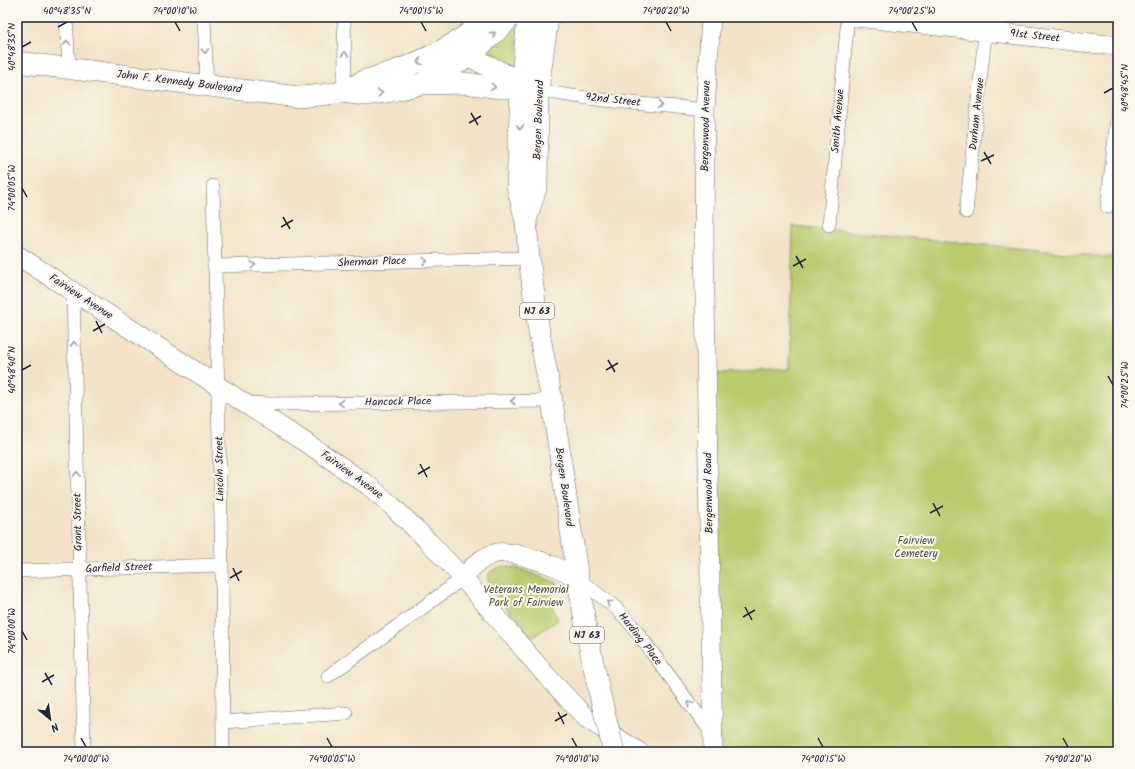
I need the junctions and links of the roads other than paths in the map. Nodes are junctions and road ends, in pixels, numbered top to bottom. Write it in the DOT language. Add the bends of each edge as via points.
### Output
graph roads {
  1 [pos="66,17"];
  2 [pos="204,17"];
  3 [pos="344,17"];
  4 [pos="487,17"];
  5 [pos="510,17"];
  6 [pos="528,17"];
  7 [pos="548,17"];
  8 [pos="711,17"];
  9 [pos="848,17"];
  10 [pos="856,17"];
  11 [pos="986,24"];
  12 [pos="1118,46"];
  13 [pos="450,47"];
  14 [pos="468,57"];
  15 [pos="17,62"];
  16 [pos="69,68"];
  17 [pos="421,84"];
  18 [pos="207,86"];
  19 [pos="530,89"];
  20 [pos="342,92"];
  21 [pos="705,110"];
  22 [pos="1118,110"];
  23 [pos="212,186"];
  24 [pos="1107,207"];
  25 [pos="966,212"];
  26 [pos="829,225"];
  27 [pos="704,235"];
  28 [pos="17,255"];
  29 [pos="529,258"];
  30 [pos="214,266"];
  31 [pos="73,291"];
  32 [pos="217,386"];
  33 [pos="552,401"];
  34 [pos="244,403"];
  35 [pos="222,565"];
  36 [pos="80,569"];
  37 [pos="17,572"];
  38 [pos="463,578"];
  39 [pos="578,579"];
  40 [pos="328,676"];
  41 [pos="346,713"];
  42 [pos="223,722"];
  43 [pos="713,744"];
  44 [pos="84,752"];
  45 [pos="223,752"];
  46 [pos="614,752"];
  47 [pos="639,752"];
  16 -- 1 [label="street, one-way"];
  2 -- 18 [label="street, one-way"];
  20 -- 3 [label="street, one-way" via="345,67"];
  4 -- 13 [label="main road, John F. Kennedy Boulevard"];
  14 -- 5 [label="main road, John F. Kennedy Boulevard, one-way"];
  6 -- 19 [label="main road, Bergen Boulevard / NJ 63"];
  7 -- 19 [label="main road, Bergen Boulevard / NJ 63"];
  8 -- 21 [label="street, Bergenwood Avenue"];
  9 -- 26 [label="street, Smith Avenue"];
  10 -- 11 [label="street, 91st Street"];
  11 -- 12 [label="street, 91st Street"];
  11 -- 25 [label="street, Durham Avenue"];
  13 -- 14 [label="main road"];
  13 -- 20 [label="main road, John F. Kennedy Boulevard, one-way"];
  14 -- 17 [label="main road, John F. Kennedy Boulevard"];
  14 -- 19 [label="main road"];
  15 -- 16 [label="main road, John F. Kennedy Boulevard"];
  16 -- 18 [label="main road, John F. Kennedy Boulevard"];
  17 -- 19 [label="main road, one-way" via="465,84"];
  20 -- 17 [label="main road, John F. Kennedy Boulevard, one-way" via="365,95 392,92"];
  18 -- 20 [label="main road, John F. Kennedy Boulevard" via="298,97"];
  19 -- 21 [label="street, 92nd Street, one-way"];
  19 -- 29 [label="main road, Bergen Boulevard / NJ 63" via="517,187 526,221"];
  21 -- 27 [label="street, Bergenwood Avenue"];
  22 -- 24 [label="street"];
  23 -- 30 [label="street, Lincoln Street"];
  27 -- 43 [label="street, Bergenwood Road"];
  28 -- 31 [label="street, Fairview Avenue"];
  30 -- 29 [label="street, Sherman Place, one-way"];
  29 -- 33 [label="main road, Bergen Boulevard / NJ 63"];
  30 -- 32 [label="street, Lincoln Street"];
  31 -- 32 [label="street, Fairview Avenue"];
  36 -- 31 [label="street, Grant Street, one-way"];
  32 -- 34 [label="street, Fairview Avenue"];
  32 -- 35 [label="street, Lincoln Street"];
  33 -- 34 [label="street, Hancock Place, one-way"];
  33 -- 39 [label="main road, Bergen Boulevard / NJ 63"];
  34 -- 38 [label="street, Fairview Avenue" via="368,486 411,523"];
  35 -- 36 [label="street, Garfield Street"];
  35 -- 42 [label="street, Lincoln Street"];
  36 -- 37 [label="street, Garfield Street"];
  36 -- 44 [label="street, Grant Street"];
  38 -- 39 [label="street, Harding Place" via="474,565 486,557 510,553 556,567"];
  38 -- 40 [label="street"];
  38 -- 47 [label="street, Fairview Avenue" via="586,718"];
  43 -- 39 [label="street, Harding Place, one-way" via="631,624 616,608"];
  39 -- 46 [label="main road, Bergen Boulevard / NJ 63, bridge" via="587,634"];
  41 -- 42 [label="street"];
  42 -- 45 [label="street, Lincoln Street"];
}
